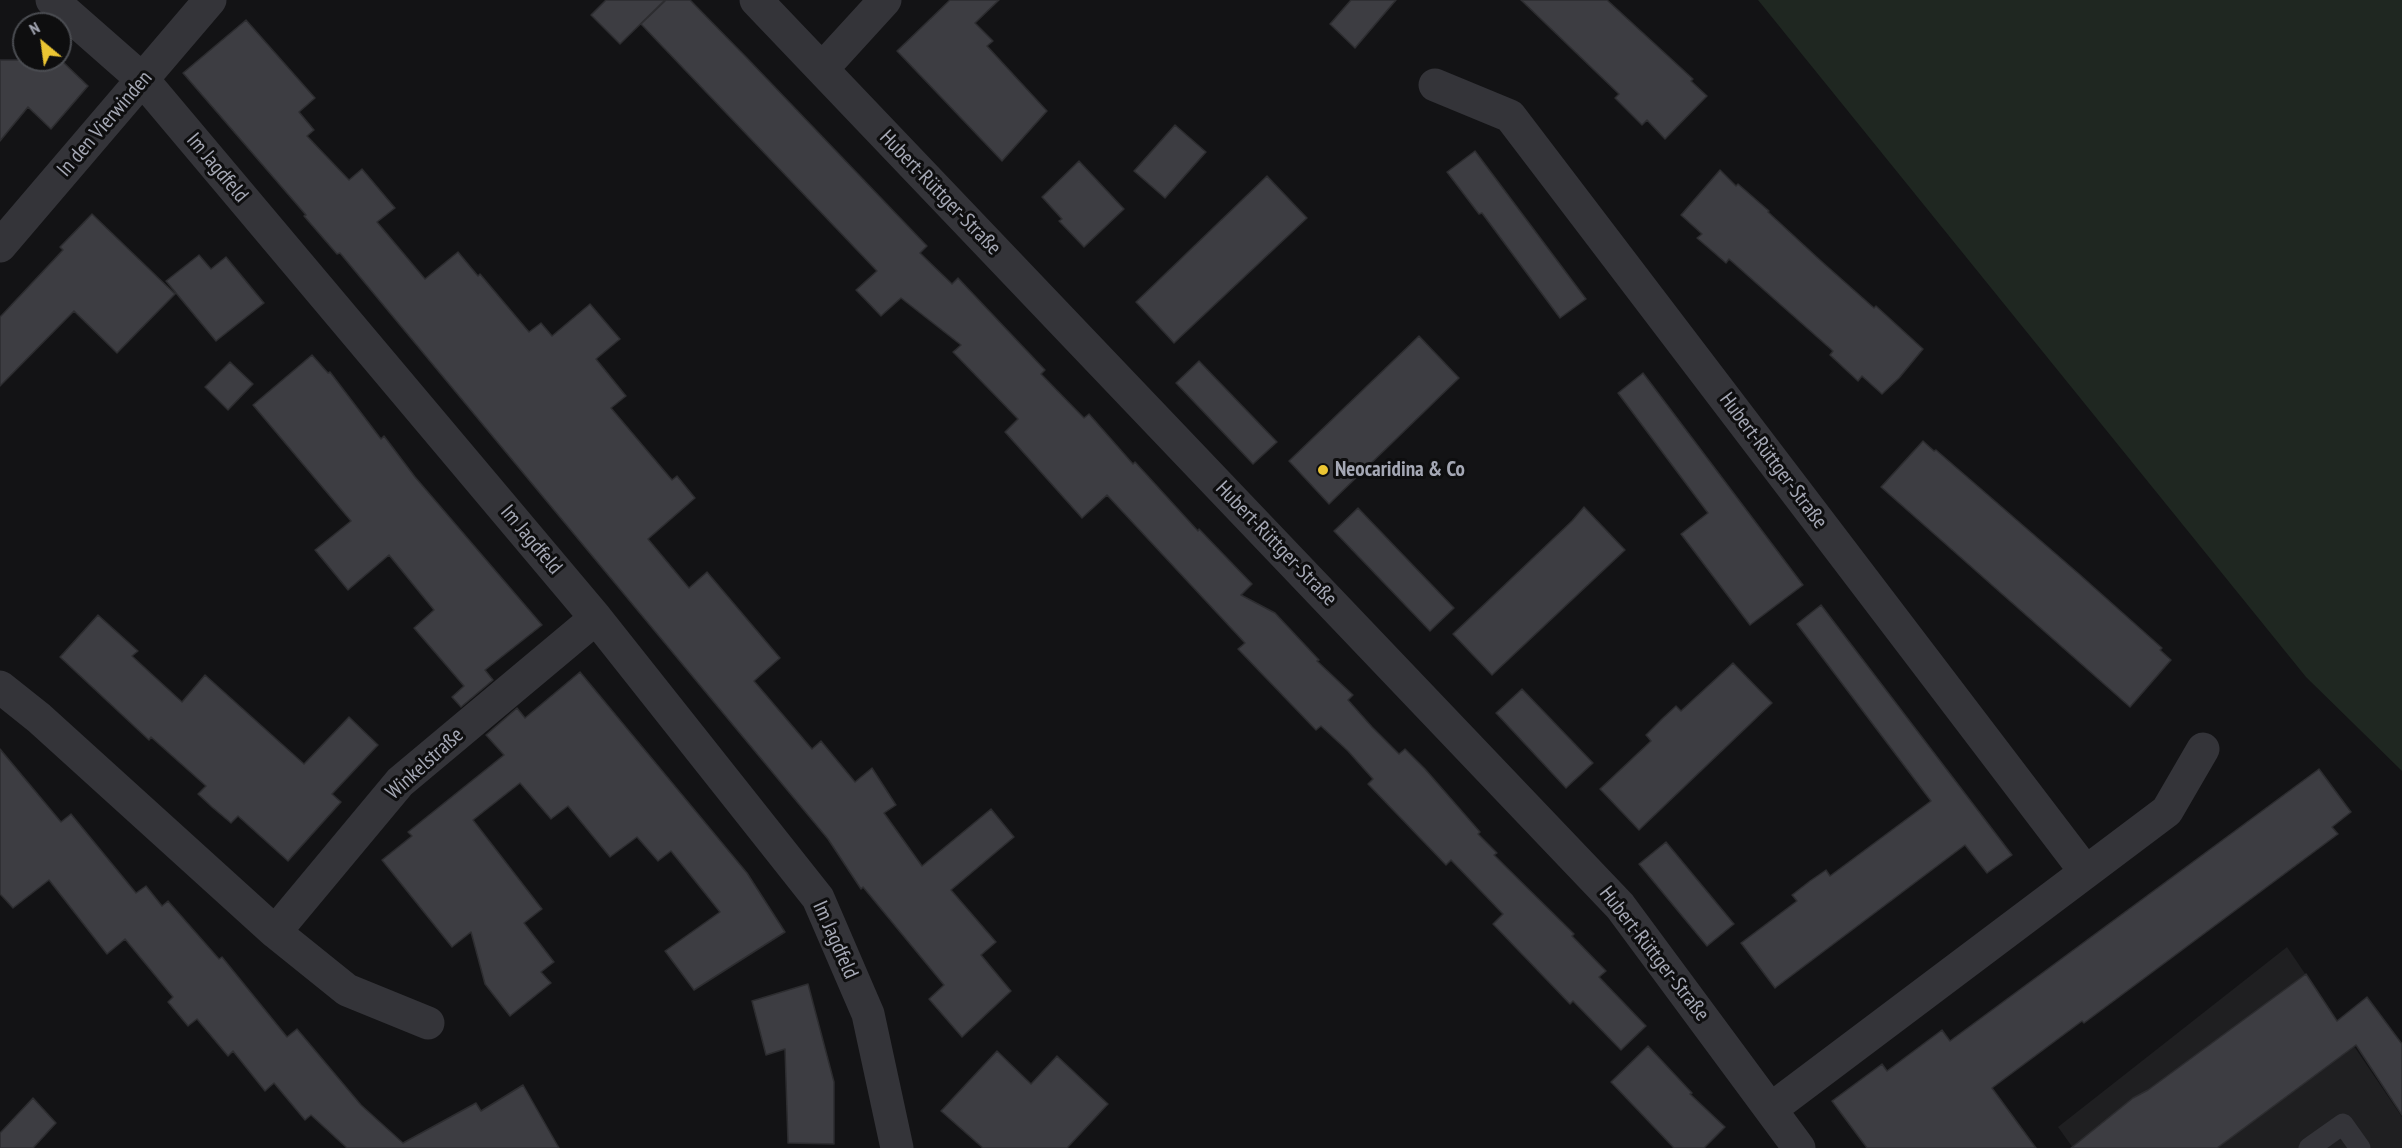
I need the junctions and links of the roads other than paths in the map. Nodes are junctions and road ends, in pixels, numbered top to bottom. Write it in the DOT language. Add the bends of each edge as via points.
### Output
graph roads {
  1 [pos="52,0"];
  2 [pos="210,0"];
  3 [pos="756,0"];
  4 [pos="885,0"];
  5 [pos="822,69"];
  6 [pos="143,80"];
  7 [pos="1435,85"];
  8 [pos="0,246"];
  9 [pos="596,618"];
  10 [pos="0,687"];
  11 [pos="2203,749"];
  12 [pos="2085,871"];
  13 [pos="275,932"];
  14 [pos="428,1023"];
  15 [pos="1771,1109"];
  16 [pos="897,1148"];
  17 [pos="1799,1148"];
  18 [pos="2309,1148"];
  19 [pos="2360,1148"];
  1 -- 6 [label="street, Im Jagdfeld"];
  2 -- 6 [label="street, In den Vierwinden"];
  3 -- 5 [label="street, Hubert-Rüttger-Straße"];
  4 -- 5 [label="street"];
  5 -- 15 [label="street, Hubert-Rüttger-Straße" via="1620,906"];
  6 -- 8 [label="street, In den Vierwinden"];
  6 -- 9 [label="street, Im Jagdfeld"];
  7 -- 12 [label="street, Hubert-Rüttger-Straße" via="1510,116"];
  9 -- 13 [label="street, Winkelstraße" via="400,782"];
  9 -- 16 [label="street, Im Jagdfeld" via="818,898 868,1014"];
  10 -- 13 [label="street"];
  11 -- 12 [label="street" via="2167,811"];
  12 -- 15 [label="street"];
  13 -- 14 [label="street" via="347,990"];
  15 -- 17 [label="street, Hubert-Rüttger-Straße"];
  18 -- 19 [label="lane" via="2343,1124"];
}
